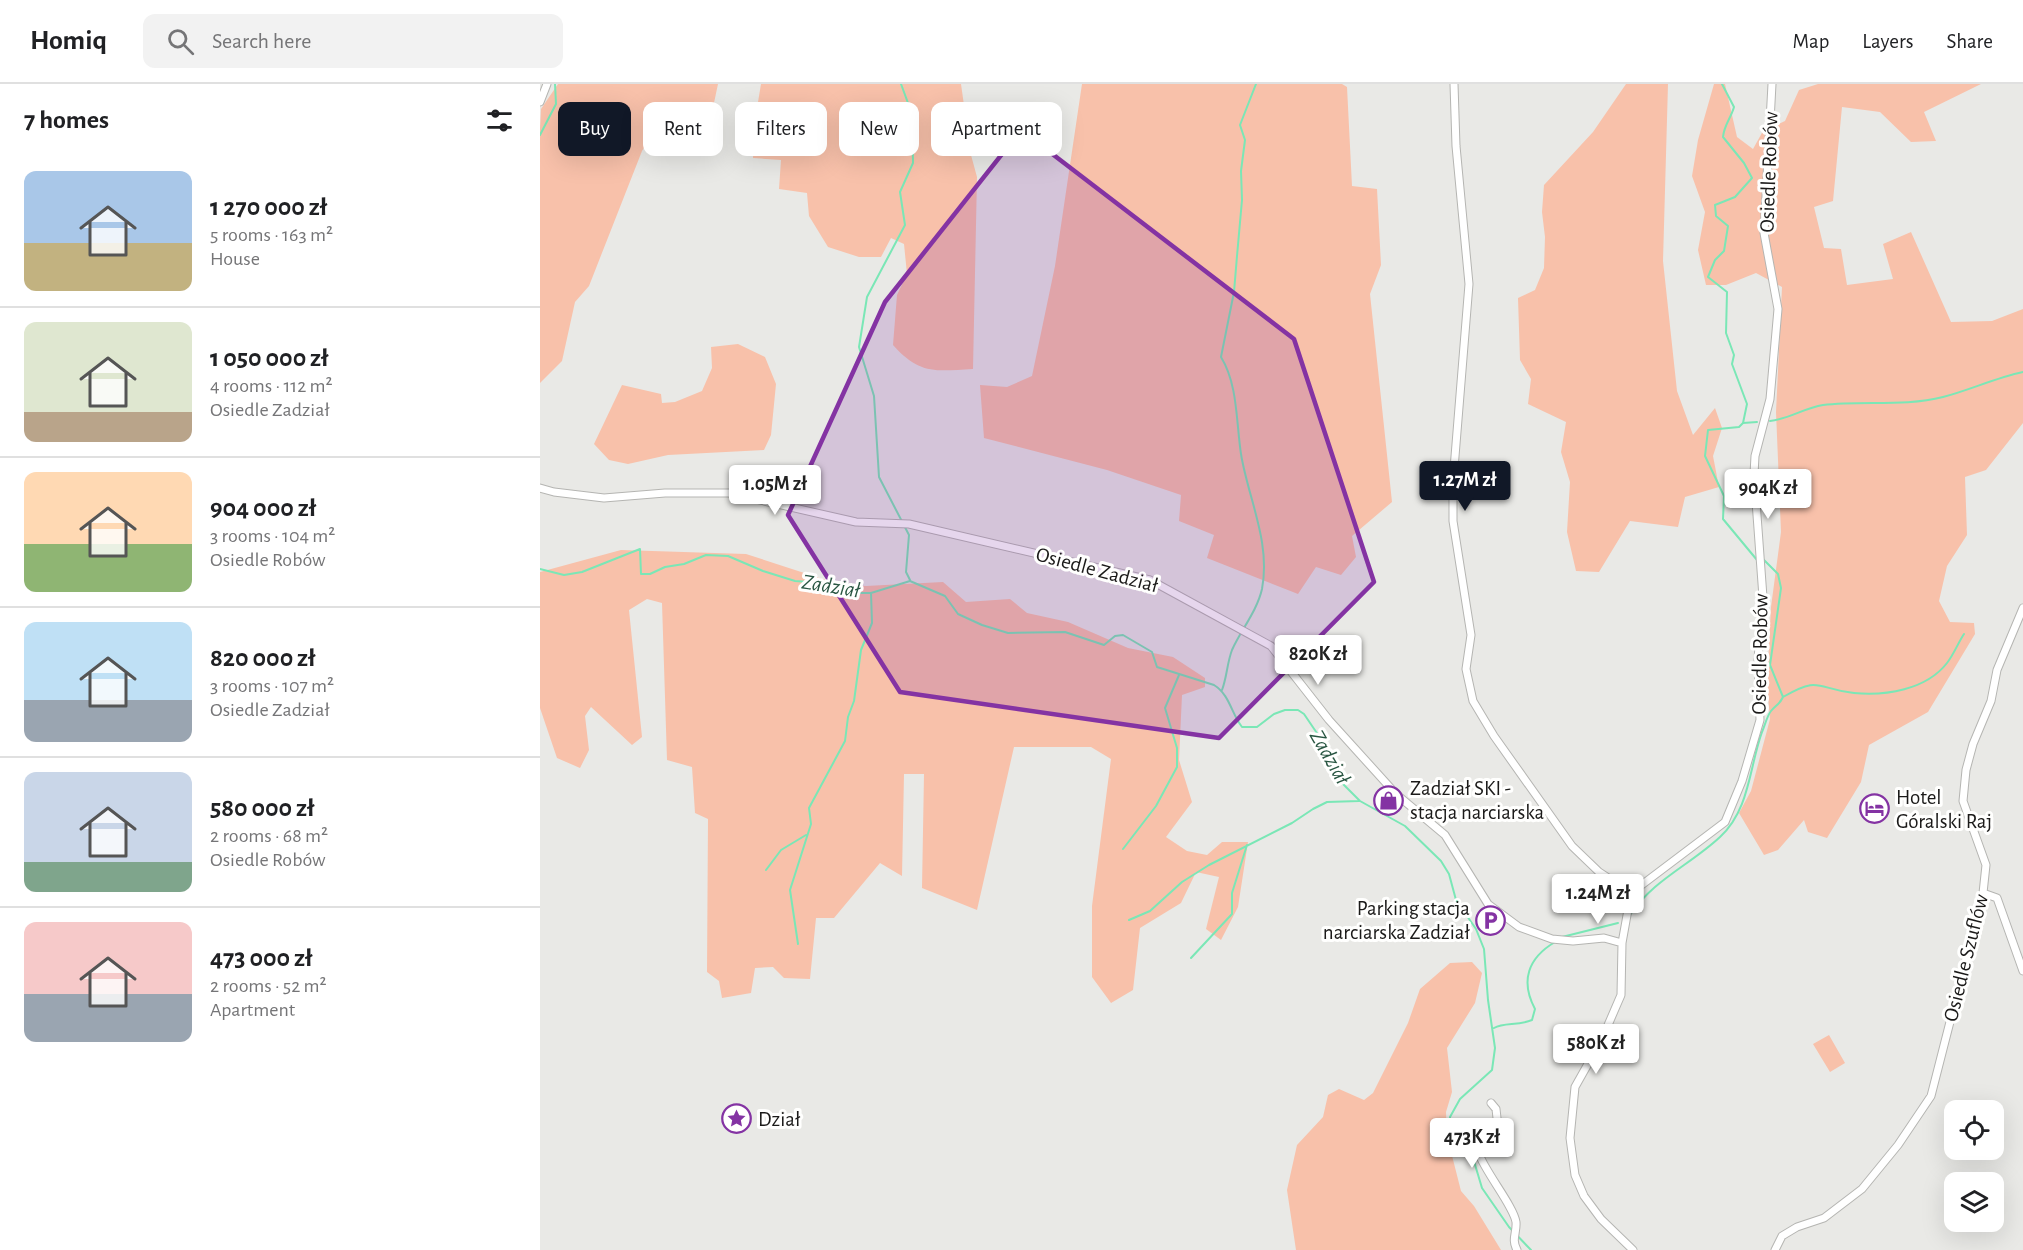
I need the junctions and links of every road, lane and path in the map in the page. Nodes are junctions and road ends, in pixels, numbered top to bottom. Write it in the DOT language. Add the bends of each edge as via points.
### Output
graph roads {
  1 [pos="547,84"];
  2 [pos="1454,84"];
  3 [pos="1772,84"];
  4 [pos="540,102"];
  5 [pos="540,488"];
  6 [pos="2023,608"];
  7 [pos="1631,893"];
  8 [pos="1983,893"];
  9 [pos="1622,943"];
  10 [pos="2023,971"];
  11 [pos="1491,1103"];
  12 [pos="1517,1250"];
  13 [pos="1634,1250"];
  14 [pos="1775,1250"];
  1 -- 4 [label="street"];
  2 -- 7 [label="street" via="1469,284 1453,481 1453,521 1471,635 1466,669 1473,700 1494,736 1572,846 1599,872"];
  3 -- 7 [label="street, Osiedle Robów" via="1764,233 1778,309 1770,399 1754,474 1763,597 1758,659 1760,720 1725,822"];
  5 -- 9 [label="street, Osiedle Zadział" via="604,498 729,493 856,522 909,524 1150,580 1271,646 1329,720 1396,794 1445,835 1488,904 1519,927 1552,939 1596,938"];
  6 -- 8 [label="street, Osiedle Szuflów" via="2005,645 1966,770 1963,801 1986,865"];
  7 -- 9 [label="street"];
  8 -- 10 [label="street" via="1996,898"];
  8 -- 14 [label="street, Osiedle Szuflów" via="1931,1096 1899,1145 1862,1189 1824,1218 1782,1236"];
  9 -- 13 [label="street" via="1621,996 1575,1087 1570,1138 1575,1175 1584,1196 1601,1219"];
  11 -- 12 [label="street" via="1496,1109 1498,1127 1479,1154 1513,1216"];
}
